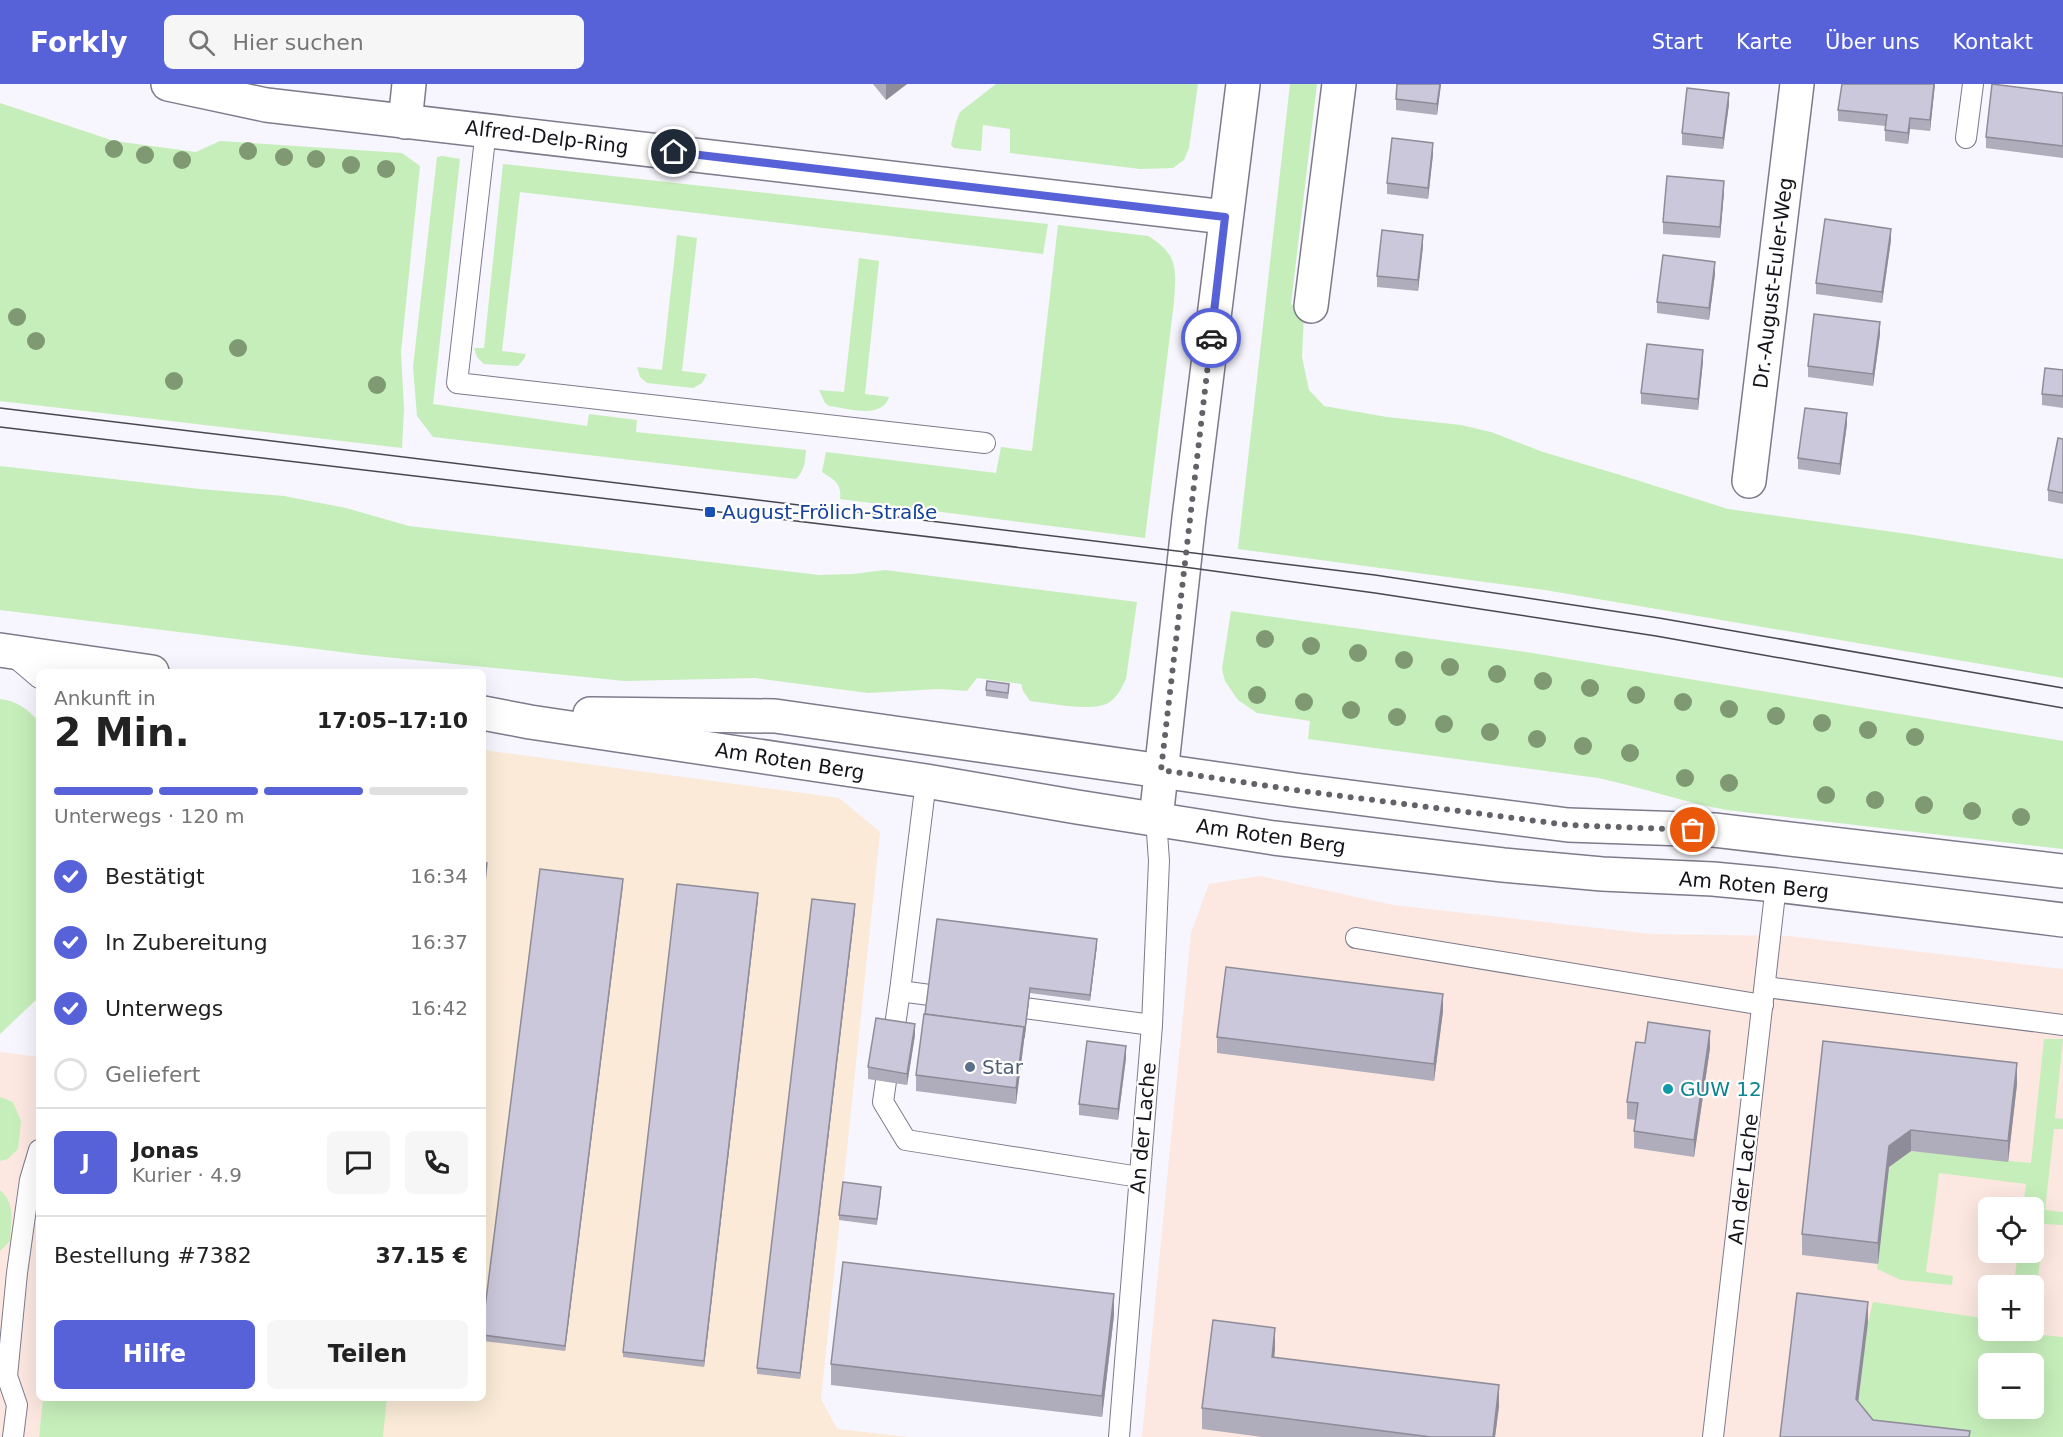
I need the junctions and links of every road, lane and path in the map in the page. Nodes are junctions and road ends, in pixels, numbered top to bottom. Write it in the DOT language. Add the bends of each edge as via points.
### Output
graph roads {
  1 [pos="168,84"];
  2 [pos="409,84"];
  3 [pos="1243,84"];
  4 [pos="1339,84"];
  5 [pos="1797,84"];
  6 [pos="1973,84"];
  7 [pos="405,122"];
  8 [pos="486,130"];
  9 [pos="1966,138"];
  10 [pos="1225,217"];
  11 [pos="1311,306"];
  12 [pos="985,443"];
  13 [pos="1749,481"];
  14 [pos="4,650"];
  15 [pos="132,669"];
  16 [pos="36,676"];
  17 [pos="486,713"];
  18 [pos="486,714"];
  19 [pos="1161,770"];
  20 [pos="926,781"];
  21 [pos="1156,819"];
  22 [pos="2063,871"];
  23 [pos="1776,885"];
  24 [pos="2063,920"];
  25 [pos="1356,938"];
  26 [pos="900,991"];
  27 [pos="1765,996"];
  28 [pos="1152,1025"];
  29 [pos="2063,1025"];
  30 [pos="894,1032"];
  31 [pos="886,1081"];
  32 [pos="36,1160"];
  33 [pos="1139,1177"];
  34 [pos="13,1437"];
  35 [pos="1119,1437"];
  36 [pos="1713,1437"];
  1 -- 7 [label="main road, Alfred-Delp-Ring" via="266,105"];
  2 -- 7 [label="main road"];
  3 -- 10 [label="main road"];
  4 -- 11 [label="main road"];
  5 -- 13 [label="main road, Dr.-August-Euler-Weg"];
  6 -- 9 [label="lane"];
  7 -- 8 [label="main road, Alfred-Delp-Ring"];
  8 -- 10 [label="main road, Alfred-Delp-Ring"];
  8 -- 12 [label="lane" via="457,383"];
  10 -- 19 [label="main road"];
  14 -- 15 [label="main road"];
  14 -- 16 [label="lane"];
  17 -- 19 [label="main road, Am Roten Berg" via="775,716"];
  18 -- 20 [label="main road, Am Roten Berg"];
  19 -- 21 [label="main road"];
  19 -- 22 [label="main road, Am Roten Berg" via="1568,825 1714,830"];
  20 -- 21 [label="main road, Am Roten Berg"];
  20 -- 26 [label="lane"];
  21 -- 23 [label="main road, Am Roten Berg" via="1274,838 1503,865"];
  21 -- 28 [label="lane, An der Lache" via="1159,861"];
  23 -- 24 [label="main road, Am Roten Berg"];
  23 -- 27 [label="lane, An der Lache"];
  25 -- 27 [label="lane"];
  26 -- 28 [label="lane"];
  26 -- 30 [label="lane"];
  27 -- 29 [label="lane"];
  27 -- 36 [label="lane, An der Lache"];
  28 -- 33 [label="lane, An der Lache"];
  31 -- 33 [label="lane" via="882,1102 906,1140"];
  32 -- 34 [label="lane" via="20,1250 7,1376 17,1405"];
  33 -- 35 [label="lane, An der Lache"];
}
